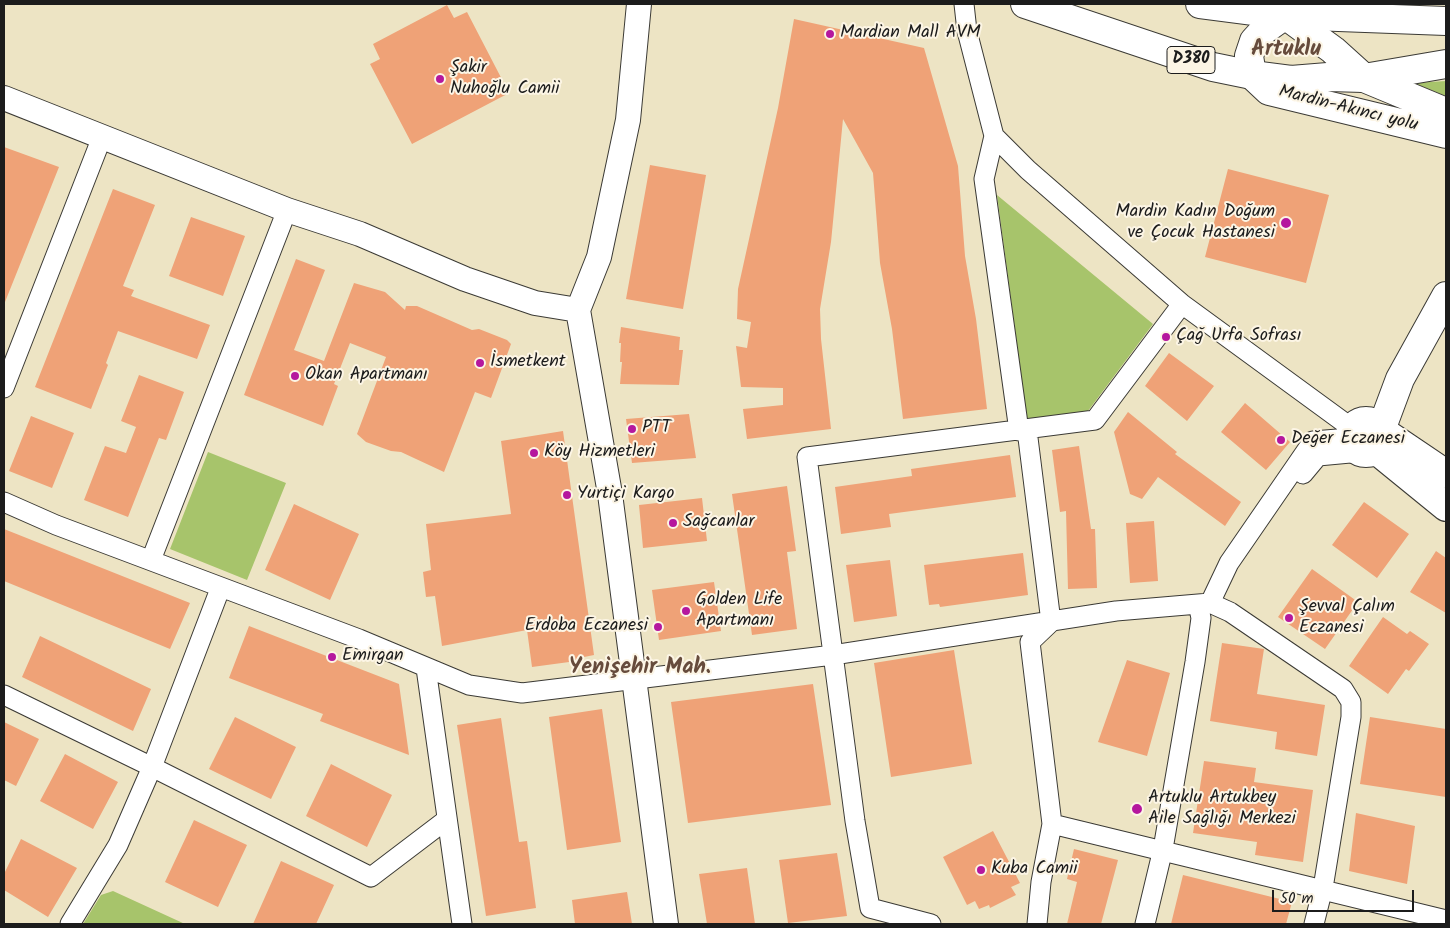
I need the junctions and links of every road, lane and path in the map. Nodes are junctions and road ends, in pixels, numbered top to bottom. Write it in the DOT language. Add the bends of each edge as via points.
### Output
graph roads {
  1 [pos="639,4"];
  2 [pos="964,4"];
  3 [pos="1025,4"];
  4 [pos="1200,4"];
  5 [pos="1339,10"];
  6 [pos="1285,15"];
  7 [pos="1446,21"];
  8 [pos="1446,64"];
  9 [pos="1364,78"];
  10 [pos="1260,83"];
  11 [pos="4,98"];
  12 [pos="1446,112"];
  13 [pos="1446,134"];
  14 [pos="994,136"];
  15 [pos="102,137"];
  16 [pos="287,210"];
  17 [pos="1446,296"];
  18 [pos="1182,304"];
  19 [pos="578,310"];
  20 [pos="4,388"];
  21 [pos="1023,430"];
  22 [pos="1364,440"];
  23 [pos="1446,474"];
  24 [pos="4,502"];
  25 [pos="1446,506"];
  26 [pos="151,560"];
  27 [pos="220,588"];
  28 [pos="1204,603"];
  29 [pos="1051,622"];
  30 [pos="833,655"];
  31 [pos="426,668"];
  32 [pos="633,678"];
  33 [pos="4,696"];
  34 [pos="152,767"];
  35 [pos="446,820"];
  36 [pos="1052,824"];
  37 [pos="1163,850"];
  38 [pos="1323,888"];
  39 [pos="1446,920"];
  40 [pos="70,924"];
  41 [pos="462,924"];
  42 [pos="666,924"];
  43 [pos="932,924"];
  44 [pos="1037,924"];
  45 [pos="1145,924"];
  46 [pos="1314,924"];
  1 -- 19 [label="street" via="628,120 598,258"];
  2 -- 14 [label="street" via="967,31"];
  3 -- 10 [label="main road, D380"];
  4 -- 6 [label="main road"];
  5 -- 6 [label="main road"];
  5 -- 7 [label="main road"];
  6 -- 9 [label="main road, Mardin-Akıncı yolu" via="1334,50"];
  6 -- 10 [label="main road" via="1264,30 1248,56"];
  8 -- 9 [label="main road, D380"];
  9 -- 10 [label="main road, D380"];
  9 -- 12 [label="main road, Mardin-Akıncı yolu"];
  10 -- 13 [label="main road, Mardin-Akıncı yolu"];
  11 -- 15 [label="street"];
  14 -- 18 [label="street" via="1028,170"];
  14 -- 21 [label="street" via="984,179"];
  15 -- 16 [label="street"];
  15 -- 20 [label="street"];
  16 -- 19 [label="street" via="360,234 535,303"];
  16 -- 26 [label="street"];
  17 -- 22 [label="main road"];
  18 -- 21 [label="street" via="1095,420"];
  18 -- 22 [label="street"];
  19 -- 32 [label="street" via="610,494"];
  21 -- 29 [label="street"];
  21 -- 30 [label="street" via="807,458"];
  22 -- 23 [label="main road"];
  22 -- 25 [label="main road"];
  22 -- 28 [label="street" via="1313,441"];
  24 -- 26 [label="street"];
  26 -- 27 [label="street"];
  27 -- 31 [label="street" via="359,639"];
  27 -- 34 [label="street"];
  28 -- 29 [label="street" via="1116,611"];
  28 -- 37 [label="street"];
  28 -- 38 [label="street" via="1230,612 1343,689 1351,702"];
  29 -- 30 [label="street"];
  29 -- 36 [label="street" via="1030,642"];
  30 -- 32 [label="street"];
  30 -- 43 [label="street" via="870,908"];
  31 -- 32 [label="street" via="469,684 522,693"];
  31 -- 35 [label="street"];
  32 -- 42 [label="street"];
  33 -- 34 [label="street"];
  34 -- 35 [label="street" via="371,877"];
  34 -- 40 [label="street" via="118,845"];
  35 -- 41 [label="street"];
  36 -- 37 [label="street"];
  36 -- 44 [label="street"];
  37 -- 38 [label="street"];
  37 -- 45 [label="street"];
  38 -- 39 [label="street"];
  38 -- 46 [label="street"];
}
